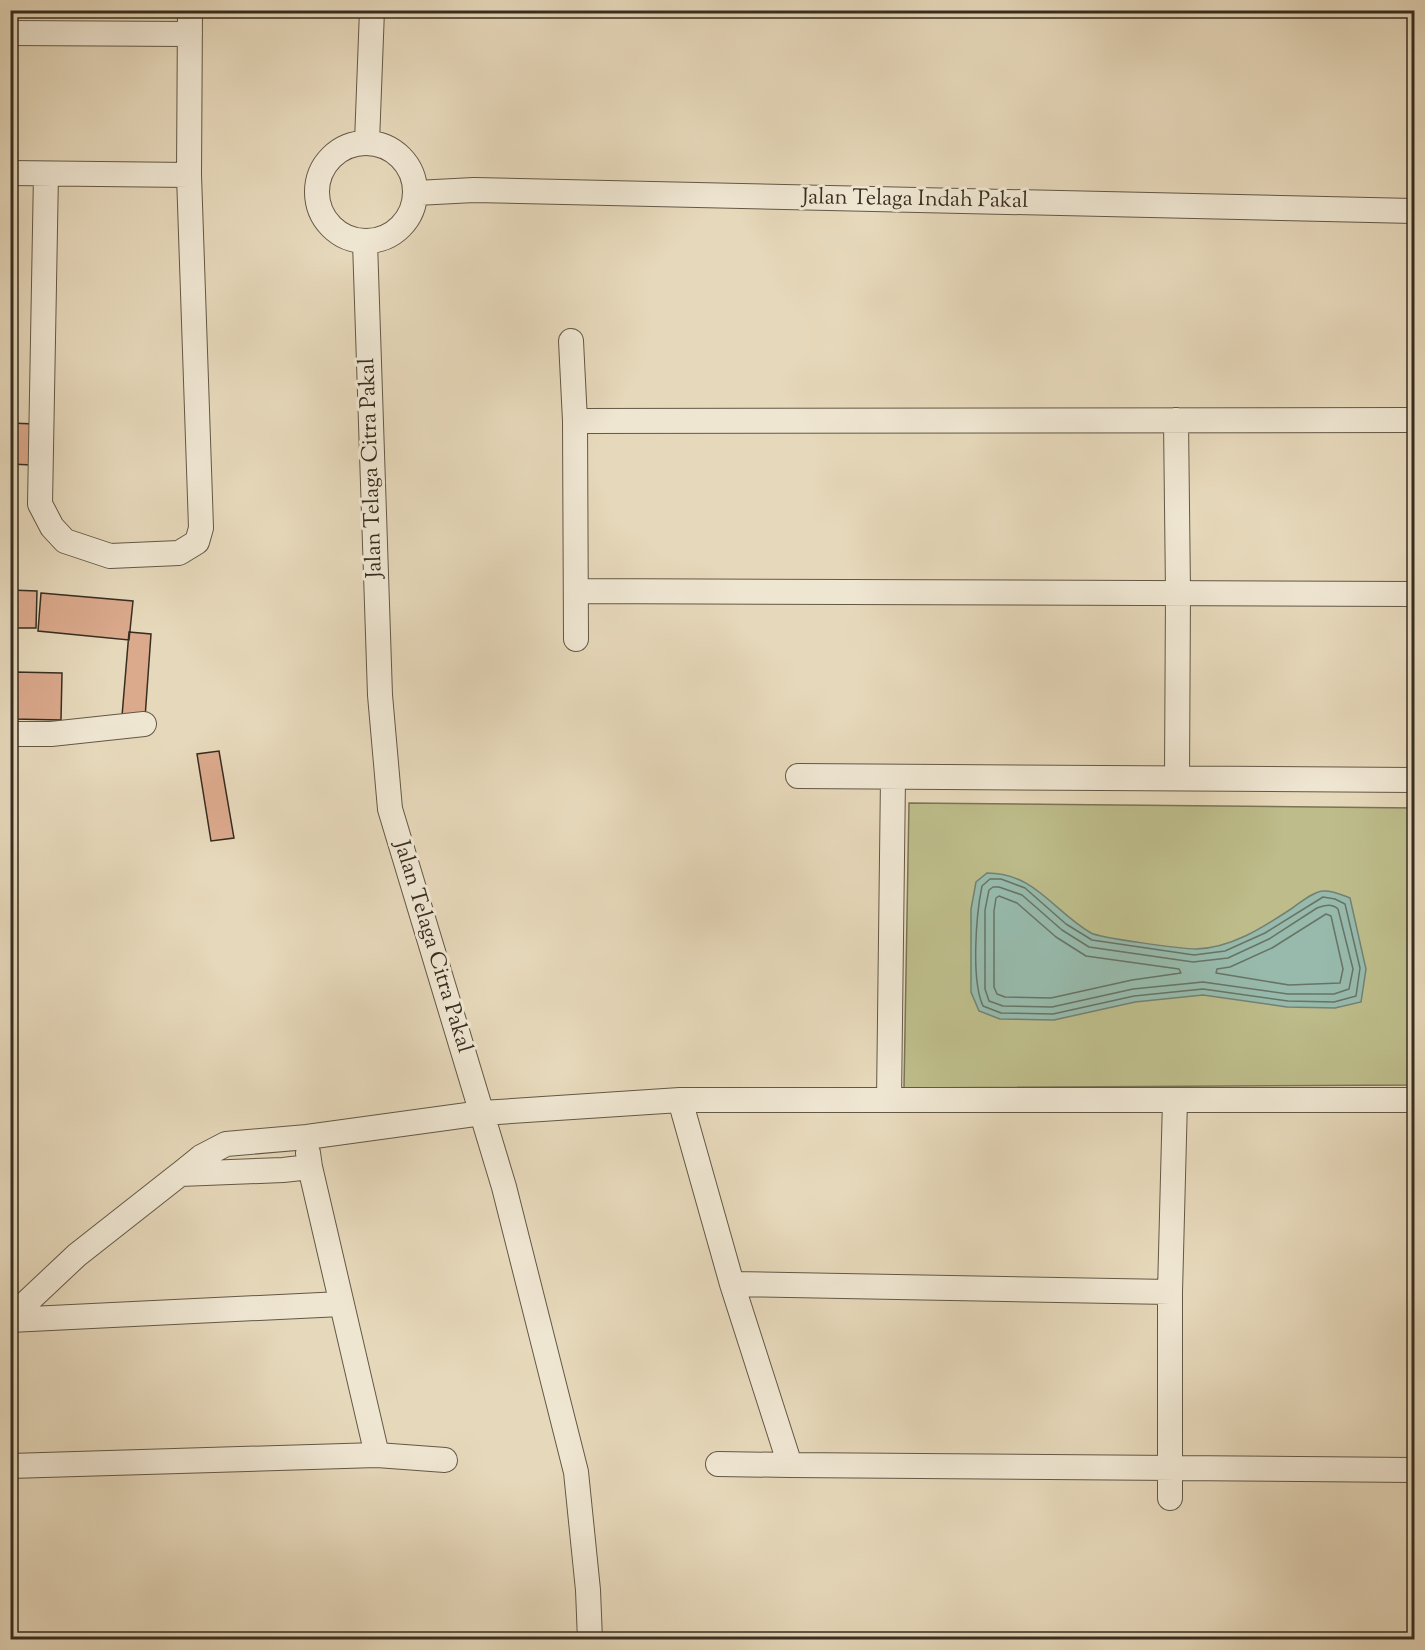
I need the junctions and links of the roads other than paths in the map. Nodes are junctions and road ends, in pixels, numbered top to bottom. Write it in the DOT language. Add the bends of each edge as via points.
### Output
graph roads {
  1 [pos="372,10"];
  2 [pos="190,22"];
  3 [pos="10,33"];
  4 [pos="367,142"];
  5 [pos="10,173"];
  6 [pos="46,174"];
  7 [pos="189,175"];
  8 [pos="416,193"];
  9 [pos="1414,211"];
  10 [pos="365,242"];
  11 [pos="571,341"];
  12 [pos="1176,420"];
  13 [pos="1414,420"];
  14 [pos="574,421"];
  15 [pos="577,591"];
  16 [pos="1178,592"];
  17 [pos="1414,594"];
  18 [pos="576,639"];
  19 [pos="144,724"];
  20 [pos="10,734"];
  21 [pos="798,776"];
  22 [pos="893,777"];
  23 [pos="1177,778"];
  24 [pos="1414,780"];
  25 [pos="680,1100"];
  26 [pos="889,1100"];
  27 [pos="1174,1100"];
  28 [pos="1414,1100"];
  29 [pos="482,1113"];
  30 [pos="307,1137"];
  31 [pos="310,1167"];
  32 [pos="180,1174"];
  33 [pos="732,1284"];
  34 [pos="1170,1292"];
  35 [pos="341,1304"];
  36 [pos="10,1319"];
  37 [pos="377,1455"];
  38 [pos="445,1460"];
  39 [pos="718,1464"];
  40 [pos="790,1465"];
  41 [pos="10,1466"];
  42 [pos="1170,1468"];
  43 [pos="1414,1470"];
  44 [pos="1170,1498"];
  45 [pos="590,1640"];
  1 -- 4 [label="street"];
  2 -- 3 [label="street"];
  2 -- 7 [label="street"];
  4 -- 8 [label="street" via="382,145 407,164"];
  4 -- 10 [label="street" via="338,152 326,163 316,192 325,221 336,232"];
  5 -- 6 [label="street"];
  6 -- 7 [label="street"];
  6 -- 7 [label="street" via="40,504 65,541 110,556 179,553 197,542 201,528"];
  8 -- 9 [label="street, Jalan Telaga Indah Pakal" via="474,190"];
  8 -- 10 [label="street" via="406,222 395,233"];
  10 -- 29 [label="street, Jalan Telaga Citra Pakal" via="380,695 390,809"];
  11 -- 14 [label="street"];
  12 -- 13 [label="street"];
  12 -- 14 [label="street"];
  12 -- 16 [label="street"];
  14 -- 15 [label="street"];
  15 -- 16 [label="street"];
  15 -- 18 [label="street"];
  16 -- 17 [label="street"];
  16 -- 23 [label="street"];
  19 -- 20 [label="street" via="51,734"];
  21 -- 22 [label="street"];
  22 -- 23 [label="street"];
  22 -- 26 [label="street"];
  23 -- 24 [label="street"];
  25 -- 26 [label="street"];
  25 -- 29 [label="street"];
  25 -- 33 [label="street"];
  26 -- 27 [label="street"];
  27 -- 28 [label="street"];
  27 -- 34 [label="street"];
  29 -- 30 [label="street"];
  29 -- 45 [label="street, Jalan Telaga Citra Pakal" via="576,1472"];
  30 -- 31 [label="street"];
  30 -- 32 [label="street" via="226,1144"];
  31 -- 32 [label="street"];
  31 -- 35 [label="street"];
  32 -- 36 [label="street" via="77,1255"];
  33 -- 34 [label="street"];
  33 -- 40 [label="street"];
  34 -- 42 [label="street"];
  35 -- 36 [label="street"];
  35 -- 37 [label="street"];
  37 -- 38 [label="street"];
  37 -- 41 [label="street"];
  39 -- 40 [label="street"];
  40 -- 42 [label="street"];
  42 -- 43 [label="street"];
  42 -- 44 [label="street"];
}
